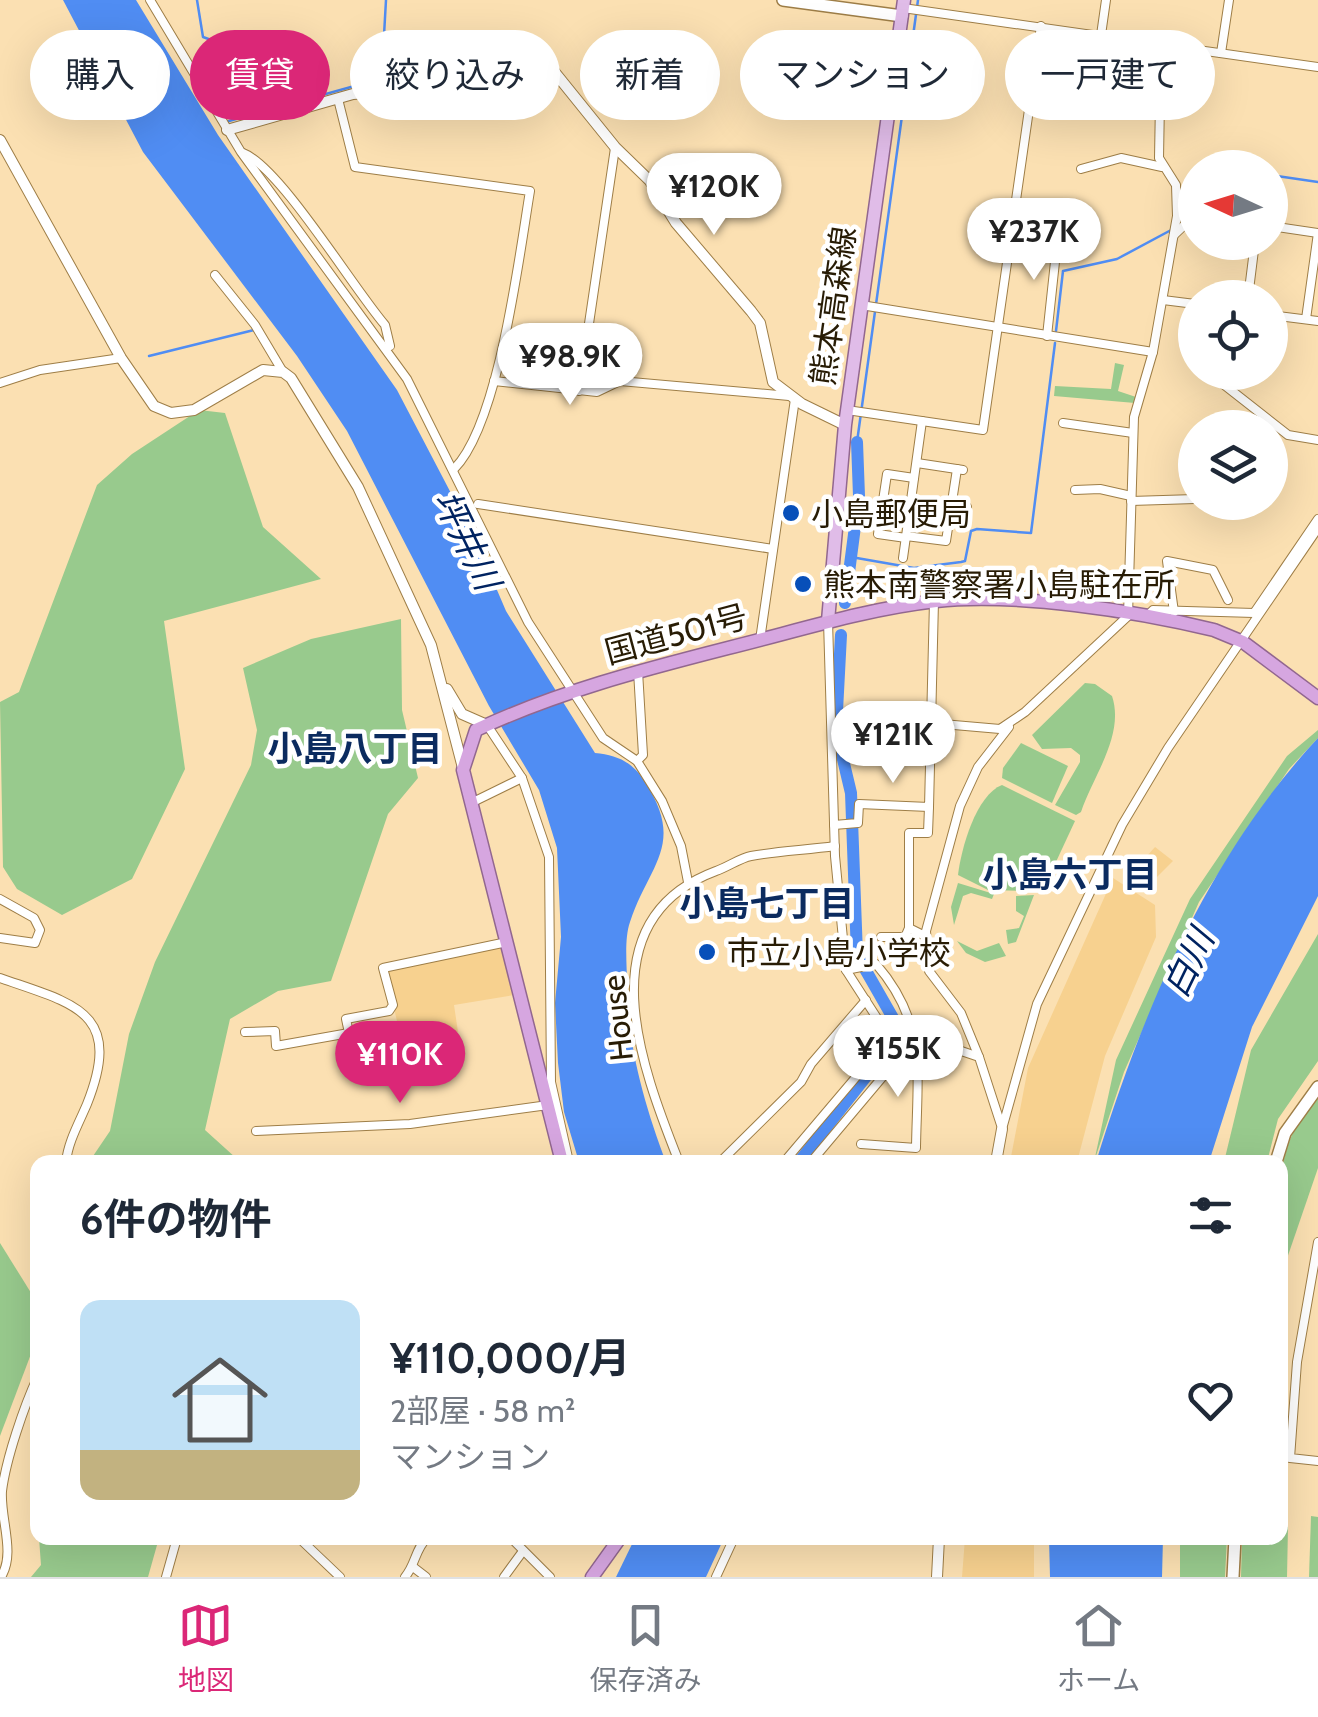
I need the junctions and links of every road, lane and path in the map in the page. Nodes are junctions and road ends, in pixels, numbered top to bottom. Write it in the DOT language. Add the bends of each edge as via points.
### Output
graph roads {
  1 [pos="150,0"];
  2 [pos="783,0"];
  3 [pos="1106,0"];
  4 [pos="1229,0"];
  5 [pos="903,8"];
  6 [pos="1041,26"];
  7 [pos="1068,30"];
  8 [pos="1102,30"];
  9 [pos="1215,52"];
  10 [pos="1222,53"];
  11 [pos="1318,66"];
  12 [pos="338,100"];
  13 [pos="1158,120"];
  14 [pos="227,130"];
  15 [pos="0,140"];
  16 [pos="615,147"];
  17 [pos="1162,167"];
  18 [pos="1081,169"];
  19 [pos="1288,229"];
  20 [pos="1178,231"];
  21 [pos="1058,234"];
  22 [pos="1174,235"];
  23 [pos="215,275"];
  24 [pos="1163,300"];
  25 [pos="1178,302"];
  26 [pos="861,305"];
  27 [pos="1288,317"];
  28 [pos="1306,320"];
  29 [pos="1318,321"];
  30 [pos="996,329"];
  31 [pos="1048,336"];
  32 [pos="1153,352"];
  33 [pos="120,358"];
  34 [pos="283,372"];
  35 [pos="494,380"];
  36 [pos="0,383"];
  37 [pos="580,390"];
  38 [pos="1231,390"];
  39 [pos="792,398"];
  40 [pos="847,410"];
  41 [pos="922,421"];
  42 [pos="1064,423"];
  43 [pos="844,425"];
  44 [pos="1133,432"];
  45 [pos="1318,440"];
  46 [pos="916,463"];
  47 [pos="454,469"];
  48 [pos="914,478"];
  49 [pos="1076,490"];
  50 [pos="1132,498"];
  51 [pos="1178,499"];
  52 [pos="478,504"];
  53 [pos="952,504"];
  54 [pos="967,507"];
  55 [pos="1318,519"];
  56 [pos="1318,528"];
  57 [pos="906,537"];
  58 [pos="773,550"];
  59 [pos="904,558"];
  60 [pos="1228,600"];
  61 [pos="934,601"];
  62 [pos="1174,612"];
  63 [pos="1128,616"];
  64 [pos="1144,618"];
  65 [pos="828,621"];
  66 [pos="760,640"];
  67 [pos="1247,645"];
  68 [pos="638,671"];
  69 [pos="443,686"];
  70 [pos="573,691"];
  71 [pos="1318,698"];
  72 [pos="1020,715"];
  73 [pos="931,723"];
  74 [pos="489,724"];
  75 [pos="637,762"];
  76 [pos="464,770"];
  77 [pos="522,778"];
  78 [pos="471,802"];
  79 [pos="928,807"];
  80 [pos="834,825"];
  81 [pos="834,846"];
  82 [pos="688,882"];
  83 [pos="0,899"];
  84 [pos="909,928"];
  85 [pos="926,936"];
  86 [pos="880,937"];
  87 [pos="0,938"];
  88 [pos="507,942"];
  89 [pos="846,970"];
  90 [pos="0,978"];
  91 [pos="866,1000"];
  92 [pos="245,1032"];
  93 [pos="917,1036"];
  94 [pos="979,1058"];
  95 [pos="1318,1087"];
  96 [pos="548,1105"];
  97 [pos="1002,1130"];
  98 [pos="256,1131"];
  99 [pos="861,1144"];
  100 [pos="68,1155"];
  101 [pos="563,1155"];
  102 [pos="564,1155"];
  103 [pos="676,1155"];
  104 [pos="727,1155"];
  105 [pos="790,1155"];
  106 [pos="817,1155"];
  107 [pos="997,1155"];
  108 [pos="1278,1155"];
  109 [pos="1318,1242"];
  110 [pos="30,1401"];
  111 [pos="1318,1461"];
  112 [pos="175,1545"];
  113 [pos="307,1545"];
  114 [pos="420,1545"];
  115 [pos="517,1545"];
  116 [pos="615,1545"];
  117 [pos="731,1545"];
  118 [pos="939,1545"];
  119 [pos="1235,1545"];
  120 [pos="523,1551"];
  121 [pos="413,1566"];
  122 [pos="546,1576"];
  123 [pos="1,1577"];
  124 [pos="166,1577"];
  125 [pos="340,1577"];
  126 [pos="405,1577"];
  127 [pos="426,1577"];
  128 [pos="504,1577"];
  129 [pos="592,1577"];
  130 [pos="716,1577"];
  131 [pos="937,1577"];
  132 [pos="1233,1577"];
  1 -- 14 [label="street"];
  2 -- 5 [label="main road"];
  3 -- 8 [label="street"];
  4 -- 10 [label="street"];
  5 -- 6 [label="street"];
  5 -- 26 [label="main road, 熊本高森線"];
  6 -- 7 [label="street"];
  6 -- 30 [label="street"];
  9 -- 10 [label="street"];
  10 -- 11 [label="street"];
  12 -- 14 [label="street"];
  12 -- 16 [label="street" via="377,90 450,87 542,62"];
  12 -- 35 [label="street" via="354,168 530,191"];
  13 -- 17 [label="street"];
  14 -- 47 [label="street" via="392,355"];
  15 -- 33 [label="street"];
  16 -- 37 [label="street"];
  16 -- 39 [label="street" via="650,181 760,324 773,382"];
  17 -- 18 [label="street" via="1121,158"];
  17 -- 22 [label="street" via="1176,185"];
  19 -- 28 [label="street" via="1318,233"];
  20 -- 22 [label="street"];
  21 -- 31 [label="street"];
  22 -- 24 [label="street"];
  23 -- 34 [label="street"];
  24 -- 25 [label="street"];
  24 -- 32 [label="street"];
  26 -- 30 [label="street"];
  26 -- 40 [label="main road, 熊本高森線"];
  27 -- 28 [label="street"];
  28 -- 29 [label="street"];
  30 -- 31 [label="street"];
  30 -- 41 [label="street" via="982,430"];
  31 -- 32 [label="street"];
  32 -- 44 [label="street"];
  33 -- 34 [label="street" via="154,406 171,412 194,410 252,374"];
  33 -- 36 [label="street"];
  34 -- 69 [label="street" via="358,486"];
  35 -- 37 [label="street"];
  35 -- 47 [label="street"];
  37 -- 39 [label="street" via="597,392 620,382"];
  38 -- 45 [label="street" via="1288,435"];
  39 -- 43 [label="street"];
  39 -- 58 [label="street"];
  40 -- 41 [label="street"];
  40 -- 43 [label="main road, 熊本高森線"];
  41 -- 46 [label="street"];
  42 -- 44 [label="street"];
  43 -- 65 [label="main road, 熊本高森線"];
  44 -- 50 [label="street"];
  46 -- 48 [label="street"];
  46 -- 53 [label="street" via="960,469"];
  47 -- 70 [label="street" via="519,606"];
  48 -- 57 [label="street"];
  48 -- 57 [label="street" via="888,474 878,534"];
  49 -- 50 [label="street"];
  50 -- 51 [label="street"];
  50 -- 63 [label="street"];
  52 -- 58 [label="street"];
  53 -- 54 [label="street"];
  53 -- 57 [label="street" via="946,542"];
  55 -- 62 [label="street" via="1254,613"];
  56 -- 67 [label="street"];
  57 -- 59 [label="street"];
  58 -- 66 [label="street"];
  60 -- 62 [label="street" via="1213,570 1166,562"];
  61 -- 63 [label="highway, 国道501号" via="1022,599"];
  61 -- 65 [label="highway, 国道501号"];
  61 -- 73 [label="street"];
  62 -- 64 [label="street" via="1153,610"];
  63 -- 64 [label="highway, 国道501号"];
  63 -- 72 [label="street"];
  64 -- 67 [label="highway, 国道501号" via="1190,624"];
  65 -- 66 [label="highway, 国道501号"];
  65 -- 80 [label="street"];
  66 -- 68 [label="highway, 国道501号"];
  67 -- 71 [label="highway, 国道501号"];
  67 -- 97 [label="street" via="1167,751 1089,890 1037,1004"];
  68 -- 70 [label="highway, 国道501号"];
  68 -- 75 [label="street" via="643,755"];
  69 -- 74 [label="street" via="462,714"];
  69 -- 76 [label="street"];
  70 -- 74 [label="highway, 国道501号"];
  70 -- 75 [label="street" via="608,745"];
  72 -- 73 [label="street" via="1000,729"];
  72 -- 85 [label="street" via="971,779 949,835"];
  73 -- 79 [label="street"];
  74 -- 76 [label="highway" via="472,734"];
  74 -- 77 [label="street"];
  75 -- 82 [label="street" via="675,828"];
  76 -- 78 [label="highway"];
  77 -- 78 [label="street"];
  77 -- 102 [label="street" via="549,857 551,1082"];
  78 -- 88 [label="highway"];
  79 -- 80 [label="street" via="859,804 858,823"];
  79 -- 84 [label="street" via="928,833 909,833"];
  80 -- 81 [label="street"];
  81 -- 82 [label="street" via="748,856"];
  81 -- 89 [label="street"];
  82 -- 103 [label="street, House" via="644,932 634,975 649,1081"];
  83 -- 87 [label="street" via="34,918 40,930 35,943"];
  84 -- 85 [label="street"];
  84 -- 86 [label="street" via="905,937"];
  85 -- 94 [label="street" via="929,970 961,1012"];
  88 -- 92 [label="street" via="383,968 389,1011 346,1019 348,1033 276,1046 275,1031"];
  88 -- 96 [label="highway"];
  89 -- 91 [label="street"];
  89 -- 93 [label="street" via="876,964 894,985"];
  90 -- 100 [label="street" via="80,1009 93,1022 99,1039 94,1083"];
  91 -- 104 [label="street" via="801,1082"];
  91 -- 105 [label="street" via="884,1029 884,1044"];
  93 -- 94 [label="street"];
  93 -- 99 [label="street" via="916,1148"];
  93 -- 106 [label="street"];
  94 -- 97 [label="street"];
  95 -- 108 [label="main road"];
  96 -- 98 [label="street" via="410,1124"];
  96 -- 101 [label="highway"];
  97 -- 107 [label="street"];
  109 -- 111 [label="street" via="1290,1458"];
  110 -- 123 [label="street" via="5,1478 8,1552"];
  112 -- 124 [label="street"];
  113 -- 125 [label="street"];
  114 -- 121 [label="street"];
  115 -- 120 [label="street"];
  116 -- 129 [label="highway"];
  117 -- 130 [label="street"];
  118 -- 131 [label="street"];
  119 -- 132 [label="main road"];
  120 -- 122 [label="street"];
  120 -- 128 [label="street"];
  121 -- 126 [label="street"];
  121 -- 127 [label="street"];
}
